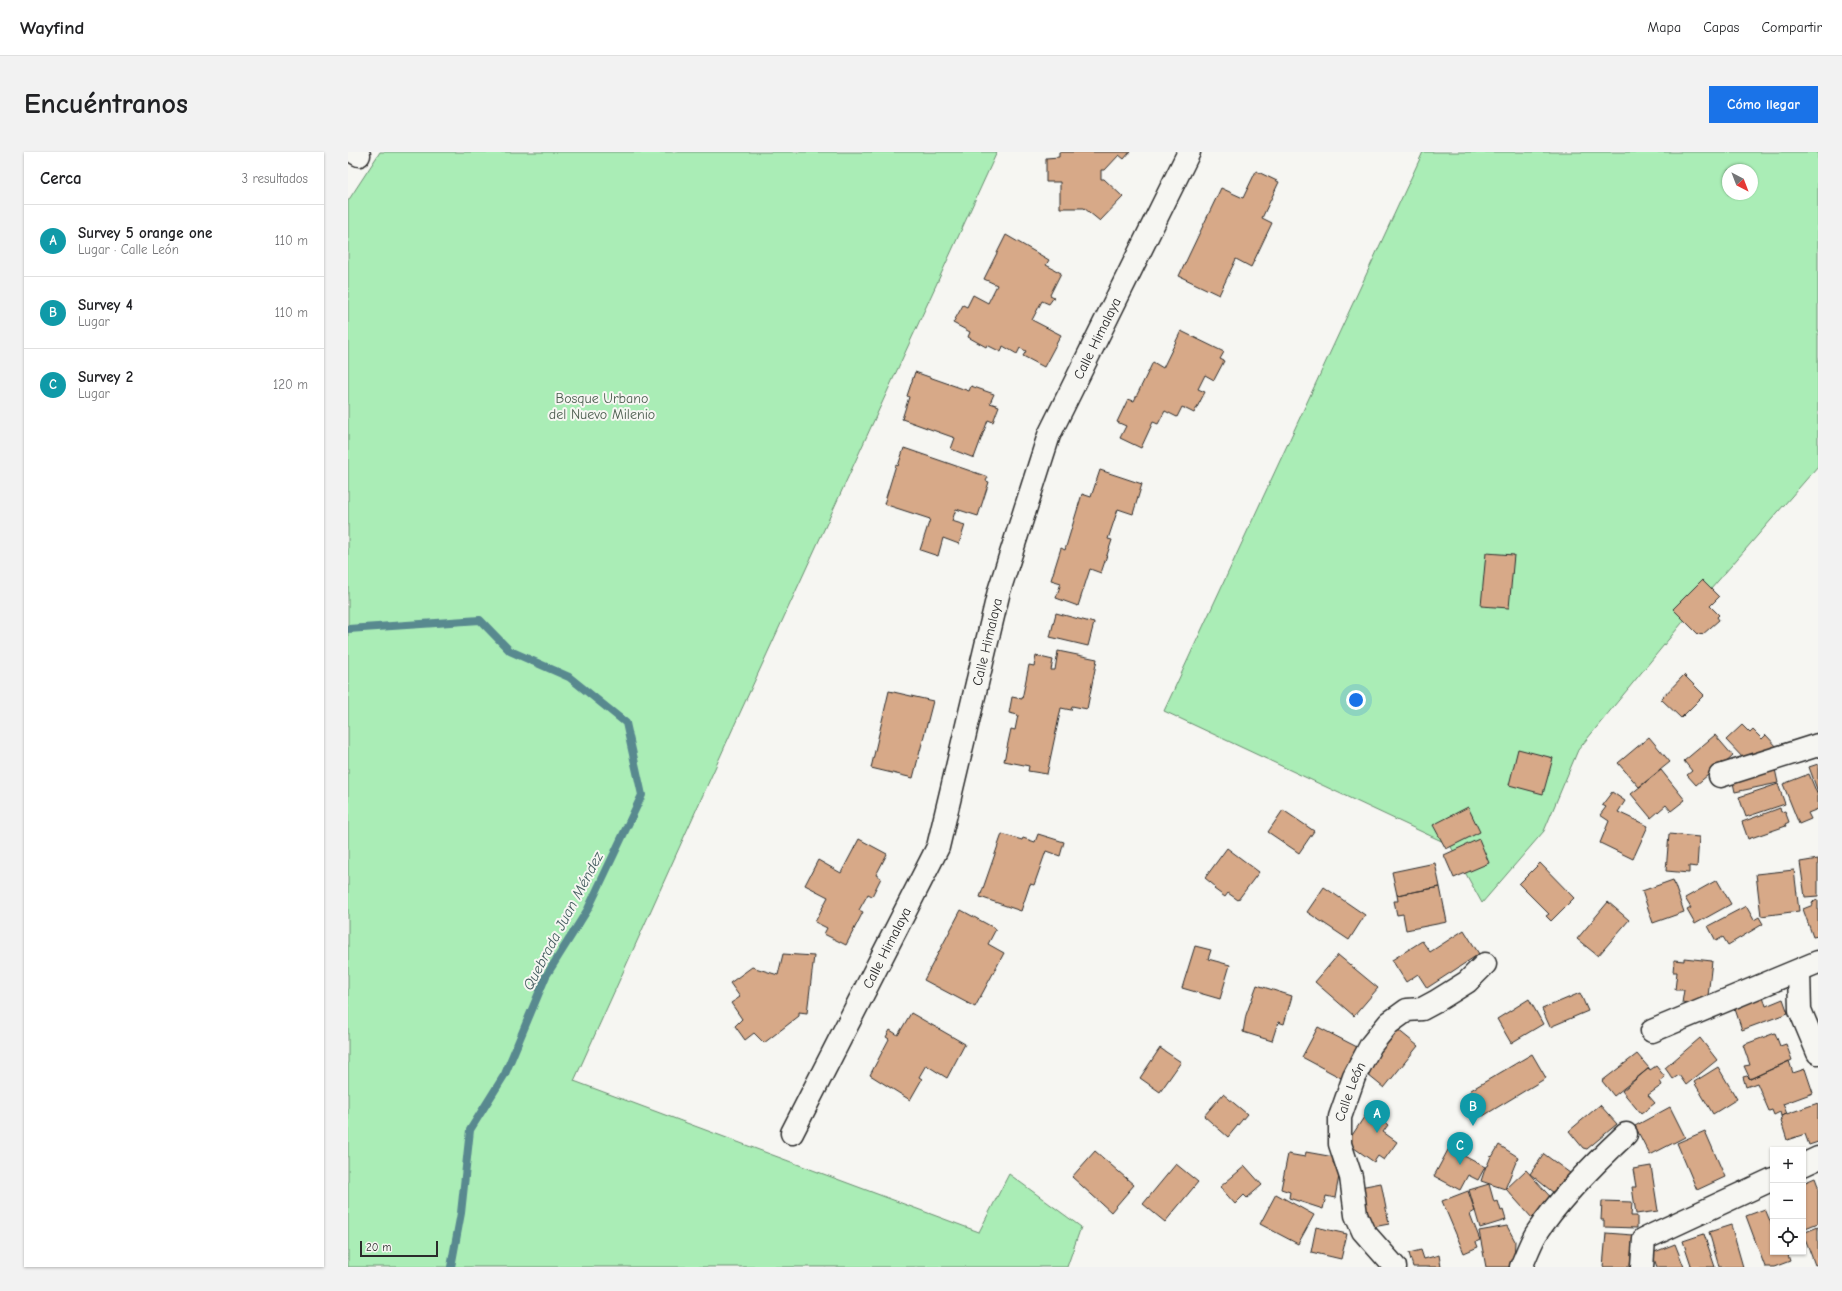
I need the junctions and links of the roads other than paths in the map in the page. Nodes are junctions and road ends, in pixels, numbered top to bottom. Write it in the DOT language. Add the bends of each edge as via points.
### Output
graph roads {
  1 [pos="1188,152"];
  2 [pos="1818,745"];
  3 [pos="1720,776"];
  4 [pos="1818,962"];
  5 [pos="1485,964"];
  6 [pos="1799,971"];
  7 [pos="1652,1031"];
  8 [pos="1818,1053"];
  9 [pos="792,1133"];
  10 [pos="1626,1134"];
  11 [pos="1818,1158"];
  12 [pos="1806,1164"];
  13 [pos="1770,1180"];
  14 [pos="1395,1267"];
  15 [pos="1521,1267"];
  16 [pos="1642,1267"];
  1 -- 9 [label="street, Calle Himalaya" via="1050,435 999,591 938,847"];
  2 -- 3 [label="street"];
  4 -- 6 [label="street"];
  5 -- 14 [label="street, Calle León" via="1466,982 1435,1002 1422,1009 1408,1010 1389,1023 1371,1045 1354,1077 1340,1117 1340,1144 1351,1177 1356,1215 1363,1231"];
  6 -- 7 [label="street"];
  6 -- 8 [label="street" via="1800,1010"];
  10 -- 15 [label="street" via="1562,1201 1536,1234"];
  11 -- 12 [label="street"];
  13 -- 16 [label="street" via="1644,1239"];
}
